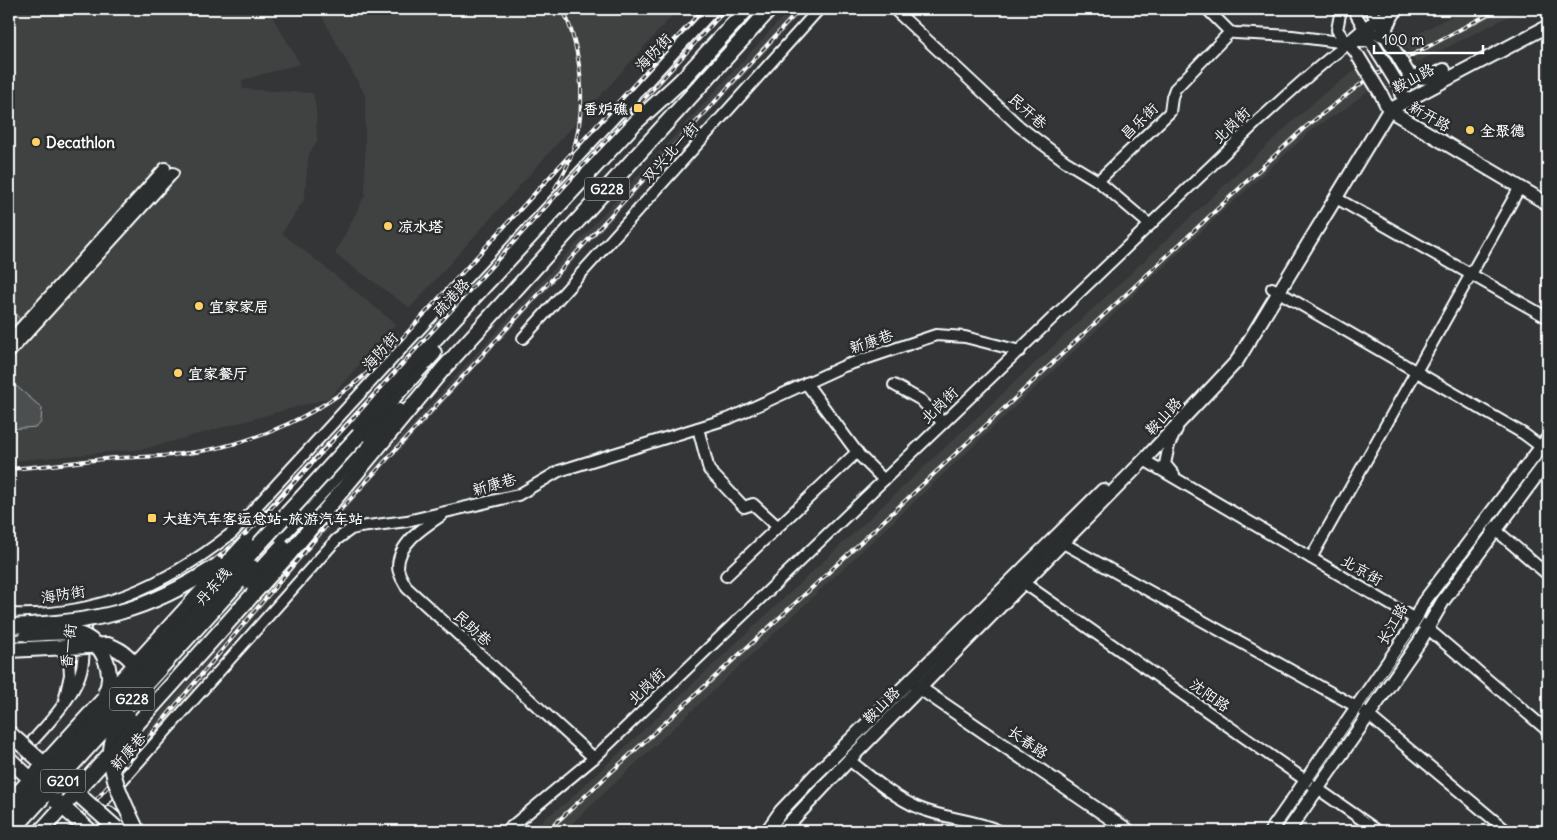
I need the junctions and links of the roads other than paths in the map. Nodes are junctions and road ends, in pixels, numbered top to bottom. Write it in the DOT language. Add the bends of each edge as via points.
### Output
graph roads {
  1 [pos="714,9"];
  2 [pos="747,9"];
  3 [pos="770,9"];
  4 [pos="819,9"];
  5 [pos="894,9"];
  6 [pos="1207,9"];
  7 [pos="1341,9"];
  8 [pos="1370,9"];
  9 [pos="1353,10"];
  10 [pos="1397,10"];
  11 [pos="1548,16"];
  12 [pos="1377,21"];
  13 [pos="1548,26"];
  14 [pos="1337,30"];
  15 [pos="1230,32"];
  16 [pos="1366,32"];
  17 [pos="1387,38"];
  18 [pos="1335,41"];
  19 [pos="1348,43"];
  20 [pos="1374,45"];
  21 [pos="1358,56"];
  22 [pos="1325,63"];
  23 [pos="1408,72"];
  24 [pos="1429,78"];
  25 [pos="1400,93"];
  26 [pos="1385,103"];
  27 [pos="1415,126"];
  28 [pos="1098,181"];
  29 [pos="1520,187"];
  30 [pos="1336,198"];
  31 [pos="1548,204"];
  32 [pos="1150,225"];
  33 [pos="1470,274"];
  34 [pos="1275,290"];
  35 [pos="1548,318"];
  36 [pos="523,338"];
  37 [pos="9,341"];
  38 [pos="1020,351"];
  39 [pos="9,353"];
  40 [pos="443,369"];
  41 [pos="1416,372"];
  42 [pos="806,383"];
  43 [pos="894,386"];
  44 [pos="1180,422"];
  45 [pos="944,423"];
  46 [pos="698,428"];
  47 [pos="355,432"];
  48 [pos="1546,446"];
  49 [pos="857,452"];
  50 [pos="1144,460"];
  51 [pos="1548,460"];
  52 [pos="884,480"];
  53 [pos="1177,480"];
  54 [pos="448,512"];
  55 [pos="407,521"];
  56 [pos="1486,522"];
  57 [pos="777,526"];
  58 [pos="1496,530"];
  59 [pos="246,543"];
  60 [pos="1063,543"];
  61 [pos="407,544"];
  62 [pos="285,550"];
  63 [pos="1311,558"];
  64 [pos="1548,573"];
  65 [pos="726,576"];
  66 [pos="1024,583"];
  67 [pos="94,605"];
  68 [pos="54,613"];
  69 [pos="9,614"];
  70 [pos="1416,618"];
  71 [pos="9,626"];
  72 [pos="1428,628"];
  73 [pos="9,634"];
  74 [pos="9,650"];
  75 [pos="909,681"];
  76 [pos="921,688"];
  77 [pos="102,701"];
  78 [pos="131,701"];
  79 [pos="61,707"];
  80 [pos="1358,708"];
  81 [pos="1368,716"];
  82 [pos="9,726"];
  83 [pos="1548,731"];
  84 [pos="9,733"];
  85 [pos="9,741"];
  86 [pos="14,758"];
  87 [pos="594,758"];
  88 [pos="849,760"];
  89 [pos="1307,780"];
  90 [pos="1318,789"];
  91 [pos="9,803"];
  92 [pos="100,805"];
  93 [pos="9,818"];
  94 [pos="12,831"];
  95 [pos="41,831"];
  96 [pos="82,831"];
  97 [pos="90,831"];
  98 [pos="98,831"];
  99 [pos="112,831"];
  100 [pos="120,831"];
  101 [pos="130,831"];
  102 [pos="137,831"];
  103 [pos="506,831"];
  104 [pos="766,831"];
  105 [pos="782,831"];
  106 [pos="1000,831"];
  107 [pos="1129,831"];
  108 [pos="1271,831"];
  109 [pos="1288,831"];
  110 [pos="1378,831"];
  111 [pos="1507,831"];
  1 -- 67 [label="street, 海防街" via="242,524 193,562 156,584"];
  2 -- 47 [label="highway, 疏港路"];
  3 -- 40 [label="highway, G228"];
  4 -- 36 [label="street, 双兴北一街"];
  5 -- 28 [label="street, 民开巷" via="1019,126"];
  6 -- 15 [label="street"];
  7 -- 14 [label="street"];
  8 -- 12 [label="street"];
  9 -- 16 [label="street"];
  10 -- 12 [label="main road, 北岗街"];
  10 -- 17 [label="main road" via="1386,27"];
  11 -- 24 [label="main road, 鞍山路"];
  12 -- 16 [label="main road, 北岗街"];
  12 -- 17 [label="street"];
  13 -- 25 [label="main road, 鞍山路"];
  14 -- 18 [label="street"];
  14 -- 19 [label="street"];
  15 -- 18 [label="street"];
  15 -- 28 [label="street, 昌乐街" via="1175,89 1170,112"];
  16 -- 17 [label="street"];
  16 -- 19 [label="main road, 北岗街"];
  16 -- 20 [label="street"];
  17 -- 23 [label="main road, bridge"];
  18 -- 19 [label="street"];
  18 -- 22 [label="street"];
  19 -- 20 [label="street" via="1368,41"];
  19 -- 21 [label="street"];
  19 -- 22 [label="street, 北岗街"];
  20 -- 25 [label="main road, bridge"];
  21 -- 26 [label="main road, bridge"];
  22 -- 32 [label="street, 北岗街" via="1259,120"];
  23 -- 24 [label="main road, 鞍山路" via="1422,79"];
  23 -- 25 [label="main road"];
  24 -- 25 [label="main road"];
  25 -- 26 [label="main road, 鞍山路"];
  25 -- 27 [label="main road" via="1408,118"];
  26 -- 27 [label="main road, 新开路"];
  26 -- 30 [label="main road, 鞍山路"];
  26 -- 34 [label="main road, 鞍山路"];
  27 -- 29 [label="main road, 新开路"];
  28 -- 32 [label="street, 民开巷"];
  29 -- 31 [label="main road, 新开路"];
  29 -- 33 [label="street"];
  30 -- 33 [label="street"];
  30 -- 34 [label="main road, 鞍山路"];
  32 -- 38 [label="street, 北岗街"];
  33 -- 35 [label="street"];
  33 -- 41 [label="street"];
  34 -- 41 [label="street"];
  34 -- 44 [label="main road, 鞍山路" via="1237,361"];
  34 -- 75 [label="main road, 鞍山路" via="1224,364 1112,481"];
  37 -- 39 [label="street" via="169,171"];
  38 -- 42 [label="street, 新康巷" via="965,337 936,335 844,366"];
  38 -- 45 [label="street, 北岗街"];
  40 -- 62 [label="highway" via="376,451 333,489"];
  40 -- 78 [label="highway, 丹东线 / G228, bridge" via="366,442"];
  41 -- 48 [label="street"];
  41 -- 63 [label="street"];
  42 -- 46 [label="street, 新康巷" via="730,418"];
  42 -- 49 [label="street"];
  43 -- 45 [label="street" via="921,400"];
  44 -- 50 [label="main road, 鞍山路"];
  44 -- 53 [label="street" via="1169,445 1165,464"];
  45 -- 52 [label="street, 北岗街"];
  46 -- 54 [label="street, 新康巷" via="559,471 518,495"];
  46 -- 57 [label="street" via="709,470 744,506 753,504"];
  47 -- 59 [label="highway, 疏港路"];
  47 -- 93 [label="highway, bridge"];
  48 -- 56 [label="main road, 长江路"];
  49 -- 52 [label="street"];
  49 -- 57 [label="street"];
  50 -- 53 [label="street, 北京街"];
  50 -- 60 [label="main road, 鞍山路"];
  51 -- 58 [label="main road, 长江路"];
  52 -- 87 [label="street, 北岗街"];
  53 -- 63 [label="street, 北京街"];
  54 -- 55 [label="street, 新康巷"];
  54 -- 61 [label="street, 民助巷" via="421,529"];
  55 -- 61 [label="street" via="411,534"];
  55 -- 92 [label="street, 新康巷" via="360,527 343,534"];
  56 -- 58 [label="street"];
  56 -- 70 [label="main road, 长江路" via="1423,603"];
  57 -- 65 [label="street"];
  58 -- 64 [label="street"];
  58 -- 72 [label="main road, 长江路" via="1443,601"];
  59 -- 71 [label="highway, 丹东线, bridge" via="196,580 136,608 76,622"];
  59 -- 77 [label="highway, bridge"];
  60 -- 66 [label="main road, 鞍山路"];
  60 -- 80 [label="street"];
  61 -- 87 [label="street, 民助巷" via="400,556 398,569 407,588"];
  62 -- 95 [label="highway, bridge"];
  62 -- 102 [label="highway, bridge" via="117,730 112,742 113,768"];
  63 -- 70 [label="street, 北京街"];
  66 -- 76 [label="main road, 鞍山路"];
  66 -- 89 [label="street, 沈阳路"];
  67 -- 68 [label="street, 海防街"];
  67 -- 79 [label="street, 香一街" via="84,624 84,660 78,681"];
  68 -- 69 [label="street, 海防街"];
  68 -- 79 [label="street, 香一街" via="67,629 70,675"];
  70 -- 72 [label="street, 北京街"];
  70 -- 80 [label="main road, 长江路"];
  72 -- 81 [label="main road, 长江路"];
  72 -- 83 [label="street, 北京街"];
  73 -- 77 [label="highway, bridge" via="72,634 88,639 101,652 109,667 110,684"];
  74 -- 78 [label="highway, bridge" via="98,644 116,648 129,658 137,671 138,683"];
  75 -- 76 [label="main road, 长春路"];
  75 -- 104 [label="main road, 鞍山路" via="781,811"];
  76 -- 88 [label="main road, 鞍山路"];
  76 -- 107 [label="main road, 长春路"];
  77 -- 91 [label="highway, bridge"];
  78 -- 94 [label="highway, 丹东线 / G228, bridge"];
  79 -- 86 [label="street"];
  80 -- 81 [label="street"];
  80 -- 89 [label="main road, 长江路"];
  81 -- 90 [label="main road, 长江路"];
  81 -- 111 [label="street"];
  82 -- 86 [label="main road"];
  84 -- 100 [label="highway, G201, bridge"];
  85 -- 86 [label="main road"];
  86 -- 92 [label="main road"];
  86 -- 96 [label="main road"];
  86 -- 97 [label="highway, G201, bridge"];
  86 -- 98 [label="main road"];
  86 -- 99 [label="main road"];
  87 -- 103 [label="street, 北岗街"];
  88 -- 105 [label="main road, 鞍山路"];
  88 -- 106 [label="street" via="896,796 920,808"];
  89 -- 90 [label="street, 沈阳路"];
  89 -- 108 [label="main road, 长江路"];
  90 -- 109 [label="main road, 长江路"];
  90 -- 110 [label="street, 沈阳路"];
  92 -- 99 [label="main road"];
  92 -- 101 [label="main road"];
}
